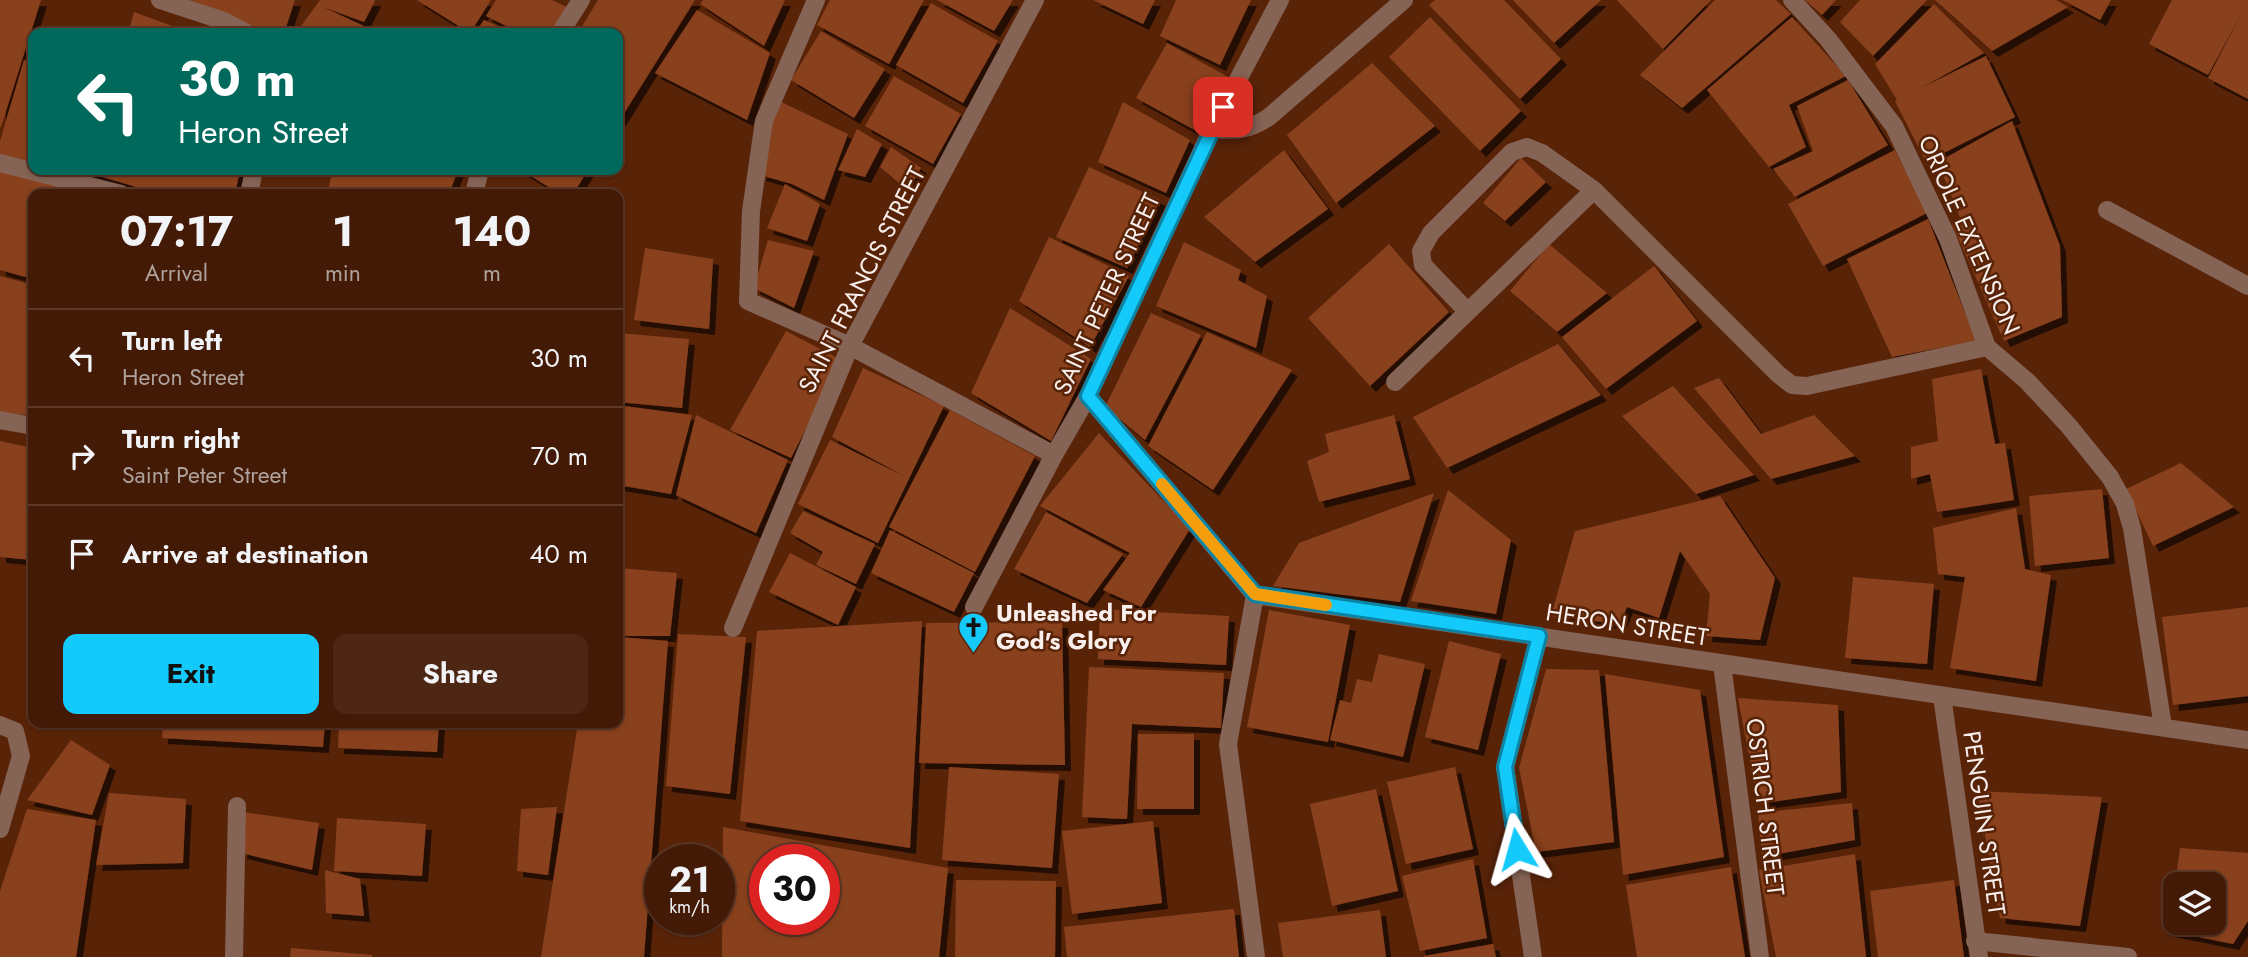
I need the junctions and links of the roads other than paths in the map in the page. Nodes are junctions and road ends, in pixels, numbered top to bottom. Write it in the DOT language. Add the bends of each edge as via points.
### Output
graph roads {
  1 [pos="160,0"];
  2 [pos="581,0"];
  3 [pos="816,0"];
  4 [pos="1035,0"];
  5 [pos="1280,0"];
  6 [pos="1404,0"];
  7 [pos="1792,0"];
  8 [pos="237,28"];
  9 [pos="563,28"];
  10 [pos="1212,129"];
  11 [pos="0,163"];
  12 [pos="28,170"];
  13 [pos="47,175"];
  14 [pos="101,189"];
  15 [pos="1594,190"];
  16 [pos="2106,210"];
  17 [pos="2248,286"];
  18 [pos="1467,312"];
  19 [pos="850,346"];
  20 [pos="1987,347"];
  21 [pos="1395,382"];
  22 [pos="1088,396"];
  23 [pos="0,420"];
  24 [pos="28,425"];
  25 [pos="1054,455"];
  26 [pos="1255,594"];
  27 [pos="974,607"];
  28 [pos="733,628"];
  29 [pos="1539,636"];
  30 [pos="1722,664"];
  31 [pos="1942,696"];
  32 [pos="2163,727"];
  33 [pos="7,728"];
  34 [pos="2248,740"];
  35 [pos="237,806"];
  36 [pos="0,829"];
  37 [pos="1977,949"];
  38 [pos="234,957"];
  39 [pos="1256,957"];
  40 [pos="1534,957"];
  41 [pos="1760,957"];
  42 [pos="2128,957"];
  1 -- 8 [label="street"];
  2 -- 9 [label="street"];
  3 -- 19 [label="street" via="764,121 751,211 748,301"];
  4 -- 19 [label="street, SAINT FRANCIS STREET"];
  5 -- 10 [label="street, SAINT PETER STREET"];
  6 -- 10 [label="street" via="1269,117 1237,131"];
  7 -- 20 [label="street, ORIOLE EXTENSION" via="1894,126 1948,239"];
  10 -- 22 [label="street, SAINT PETER STREET"];
  11 -- 12 [label="street"];
  13 -- 14 [label="street"];
  15 -- 18 [label="street"];
  15 -- 18 [label="street" via="1542,153 1527,147 1512,152 1431,233 1421,251 1423,265"];
  15 -- 20 [label="street" via="1793,384 1807,386"];
  16 -- 17 [label="street"];
  18 -- 21 [label="street"];
  19 -- 25 [label="street"];
  19 -- 28 [label="street, SAINT FRANCIS STREET"];
  20 -- 32 [label="street, ORIOLE EXTENSION" via="2068,425 2125,503"];
  22 -- 25 [label="street, SAINT PETER STREET"];
  22 -- 26 [label="street"];
  23 -- 24 [label="street"];
  25 -- 27 [label="street, SAINT PETER STREET"];
  26 -- 29 [label="street, HERON STREET"];
  26 -- 39 [label="street" via="1228,744"];
  29 -- 30 [label="street, HERON STREET"];
  29 -- 40 [label="street" via="1505,767"];
  30 -- 31 [label="street, HERON STREET"];
  30 -- 41 [label="street, OSTRICH STREET"];
  31 -- 32 [label="street, HERON STREET"];
  31 -- 37 [label="street, PENGUIN STREET"];
  32 -- 34 [label="street, HERON STREET"];
  33 -- 36 [label="street" via="20,756"];
  35 -- 38 [label="street"];
  37 -- 42 [label="street"];
}
